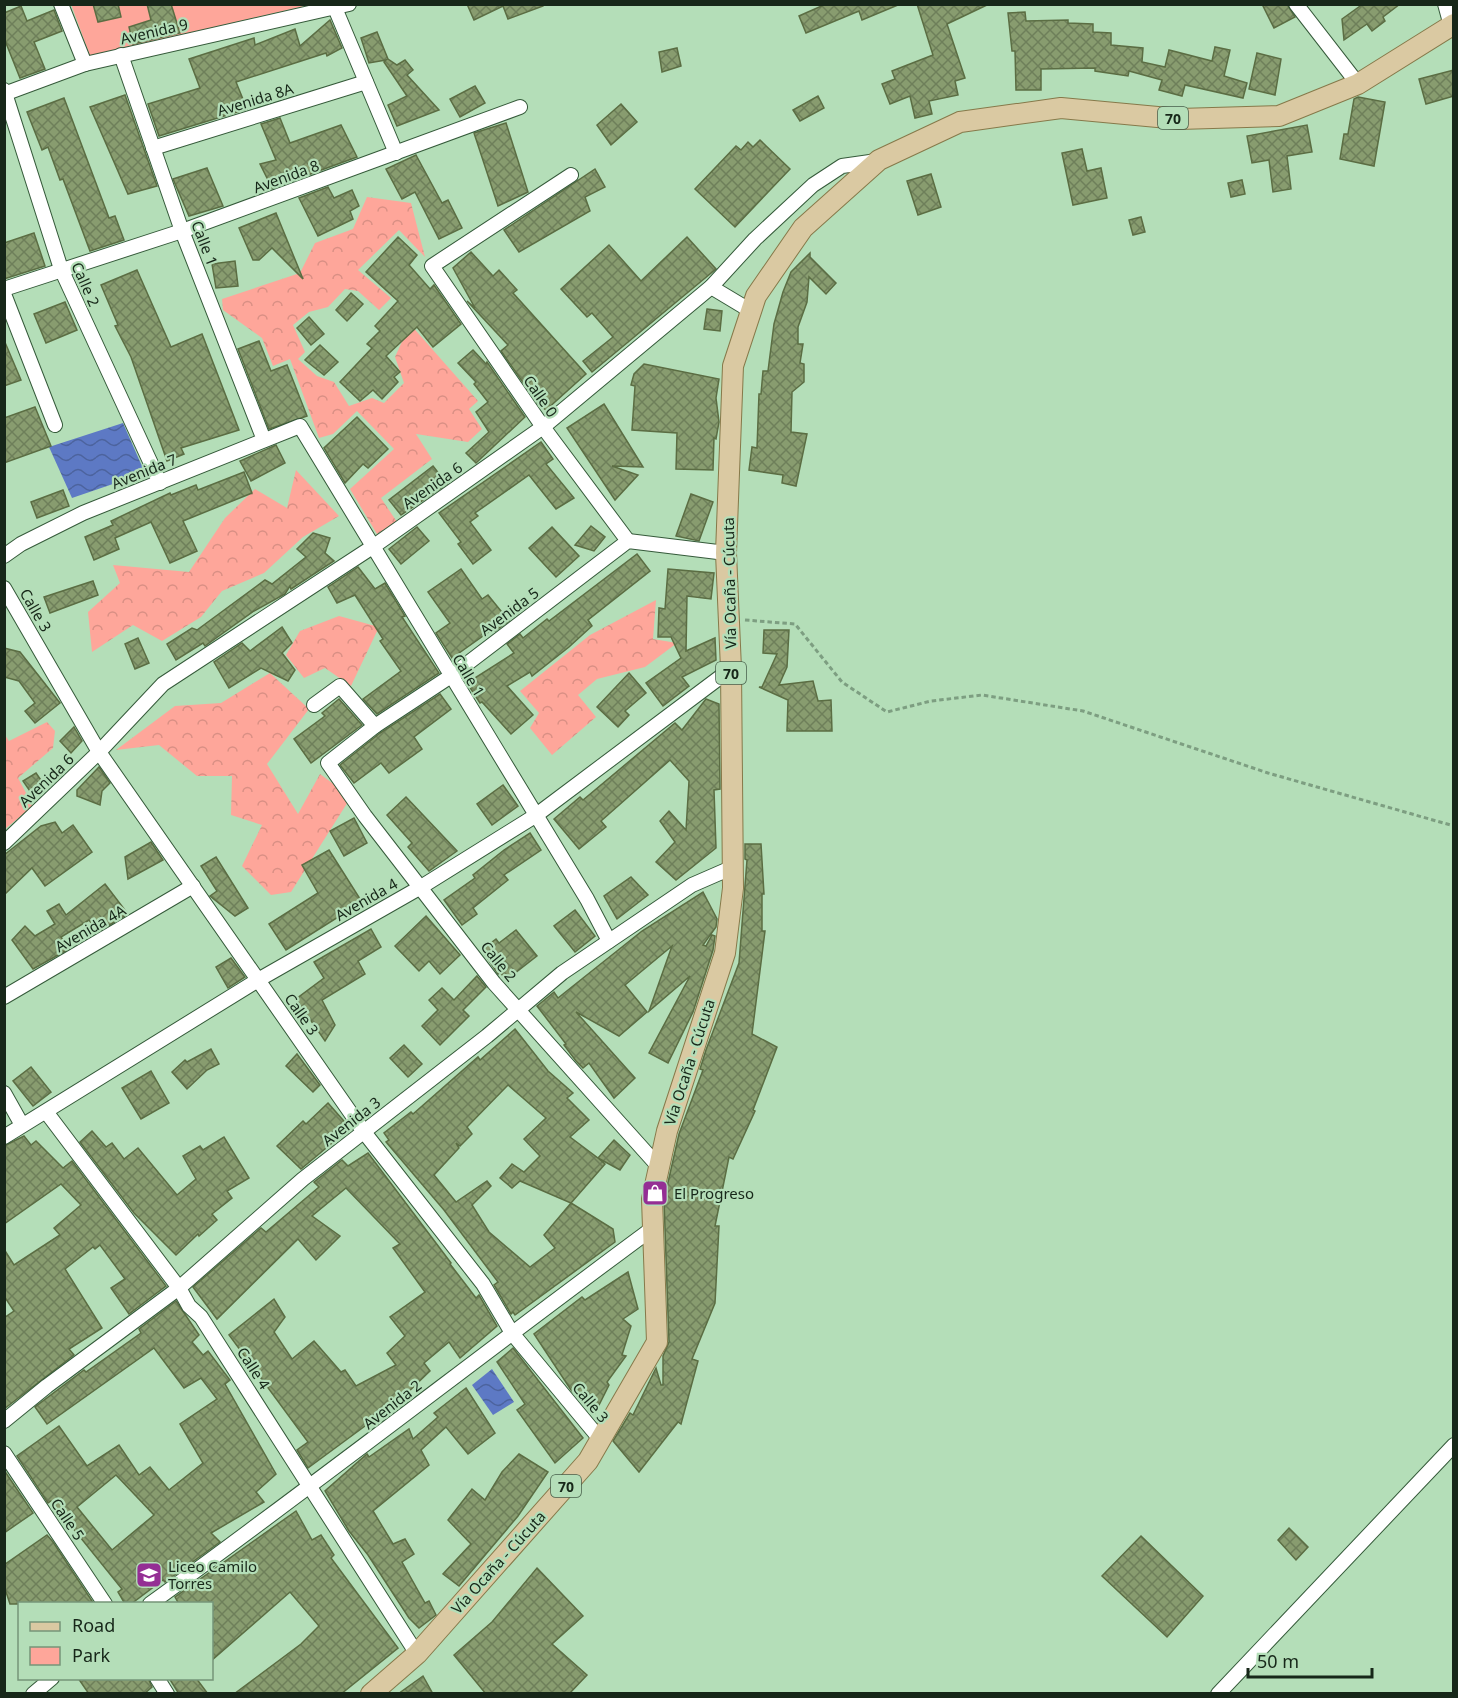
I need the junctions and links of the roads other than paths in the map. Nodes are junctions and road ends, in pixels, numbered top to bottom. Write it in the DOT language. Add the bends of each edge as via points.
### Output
graph roads {
  1 [pos="61,4"];
  2 [pos="349,4"];
  3 [pos="1296,4"];
  4 [pos="1445,4"];
  5 [pos="335,8"];
  6 [pos="1452,25"];
  7 [pos="121,55"];
  8 [pos="85,63"];
  9 [pos="366,82"];
  10 [pos="1358,84"];
  11 [pos="5,93"];
  12 [pos="520,107"];
  13 [pos="153,148"];
  14 [pos="396,153"];
  15 [pos="879,160"];
  16 [pos="571,175"];
  17 [pos="182,231"];
  18 [pos="60,269"];
  19 [pos="711,287"];
  20 [pos="4,289"];
  21 [pos="4,294"];
  22 [pos="751,311"];
  23 [pos="55,425"];
  24 [pos="300,426"];
  25 [pos="543,427"];
  26 [pos="264,441"];
  27 [pos="160,483"];
  28 [pos="628,541"];
  29 [pos="374,546"];
  30 [pos="726,553"];
  31 [pos="4,556"];
  32 [pos="4,588"];
  33 [pos="731,669"];
  34 [pos="451,676"];
  35 [pos="314,705"];
  36 [pos="375,726"];
  37 [pos="99,752"];
  38 [pos="328,763"];
  39 [pos="535,816"];
  40 [pos="4,843"];
  41 [pos="732,868"];
  42 [pos="193,886"];
  43 [pos="421,887"];
  44 [pos="609,941"];
  45 [pos="258,980"];
  46 [pos="4,997"];
  47 [pos="520,1008"];
  48 [pos="4,1093"];
  49 [pos="46,1113"];
  50 [pos="22,1125"];
  51 [pos="364,1132"];
  52 [pos="4,1137"];
  53 [pos="659,1167"];
  54 [pos="653,1228"];
  55 [pos="179,1288"];
  56 [pos="512,1333"];
  57 [pos="4,1421"];
  58 [pos="600,1439"];
  59 [pos="1454,1445"];
  60 [pos="4,1453"];
  61 [pos="311,1487"];
  62 [pos="104,1602"];
  63 [pos="153,1602"];
  64 [pos="417,1654"];
  65 [pos="50,1680"];
  66 [pos="158,1680"];
  67 [pos="33,1694"];
  68 [pos="167,1694"];
  69 [pos="371,1694"];
  70 [pos="1218,1694"];
  1 -- 8 [label="street"];
  2 -- 5 [label="street, Avenida 9"];
  3 -- 10 [label="street"];
  4 -- 6 [label="street"];
  5 -- 7 [label="street, Avenida 9"];
  5 -- 9 [label="street"];
  6 -- 10 [label="main road, Vía Ocaña - Cúcuta / 70"];
  7 -- 8 [label="street, Avenida 9"];
  7 -- 13 [label="street, Calle 1"];
  8 -- 11 [label="street, Avenida 9"];
  9 -- 13 [label="street, Avenida 8A"];
  9 -- 14 [label="street"];
  10 -- 15 [label="main road, Vía Ocaña - Cúcuta / 70" via="1279,116 1179,119 1061,108 960,122"];
  11 -- 18 [label="street, Calle 2"];
  12 -- 14 [label="street, Avenida 8"];
  13 -- 17 [label="street, Calle 1"];
  14 -- 17 [label="street, Avenida 8"];
  15 -- 19 [label="street, Avenida 6" via="842,166 813,185"];
  15 -- 22 [label="main road, Vía Ocaña - Cúcuta / 70" via="803,228 756,296"];
  16 -- 25 [label="street, Calle 0" via="432,266"];
  17 -- 18 [label="street, Avenida 8"];
  17 -- 26 [label="street, Calle 1"];
  18 -- 20 [label="street, Avenida 8"];
  18 -- 27 [label="street, Calle 2"];
  19 -- 22 [label="street"];
  19 -- 25 [label="street, Avenida 6"];
  21 -- 23 [label="street"];
  22 -- 30 [label="main road, Vía Ocaña - Cúcuta / 70" via="733,366"];
  24 -- 26 [label="street, Avenida 7"];
  24 -- 29 [label="street, Calle 1"];
  25 -- 28 [label="street, Calle 0"];
  25 -- 29 [label="street, Avenida 6"];
  26 -- 27 [label="street, Avenida 7"];
  27 -- 31 [label="street, Avenida 7" via="83,513"];
  28 -- 30 [label="street"];
  28 -- 34 [label="street, Avenida 5"];
  29 -- 34 [label="street, Calle 1"];
  29 -- 37 [label="street, Avenida 6" via="163,684"];
  30 -- 33 [label="main road, Vía Ocaña - Cúcuta / 70"];
  32 -- 37 [label="street, Calle 3"];
  33 -- 39 [label="street, Avenida 4"];
  33 -- 41 [label="main road, Vía Ocaña - Cúcuta / 70"];
  34 -- 36 [label="street, Avenida 5"];
  34 -- 39 [label="street, Calle 1"];
  35 -- 36 [label="street" via="340,686"];
  36 -- 38 [label="street, Avenida 5"];
  37 -- 40 [label="street, Avenida 6"];
  37 -- 42 [label="street, Calle 3"];
  38 -- 43 [label="street, Calle 2"];
  39 -- 43 [label="street, Avenida 4"];
  39 -- 44 [label="street, Calle 1"];
  41 -- 44 [label="street, Avenida 3" via="692,885"];
  41 -- 53 [label="main road, Vía Ocaña - Cúcuta / 70" via="725,953"];
  42 -- 45 [label="street, Calle 3"];
  42 -- 46 [label="street, Avenida 4A"];
  43 -- 45 [label="street, Avenida 4"];
  43 -- 47 [label="street, Calle 2" via="494,983"];
  44 -- 47 [label="street, Avenida 3"];
  45 -- 49 [label="street, Avenida 4"];
  45 -- 51 [label="street, Calle 3"];
  47 -- 51 [label="street, Avenida 3"];
  47 -- 53 [label="street, Calle 2"];
  48 -- 50 [label="street"];
  49 -- 50 [label="street, Avenida 4"];
  49 -- 55 [label="street, Calle 4"];
  50 -- 52 [label="street, Avenida 4"];
  51 -- 55 [label="street, Avenida 3" via="303,1179"];
  51 -- 56 [label="street, Calle 3" via="483,1284"];
  53 -- 54 [label="main road, Vía Ocaña - Cúcuta / 70" via="652,1199"];
  54 -- 56 [label="street, Avenida 2"];
  54 -- 58 [label="main road, Vía Ocaña - Cúcuta / 70" via="657,1342"];
  55 -- 57 [label="street, Avenida 3"];
  55 -- 61 [label="street, Calle 4"];
  56 -- 58 [label="street, Calle 3"];
  56 -- 61 [label="street, Avenida 2"];
  58 -- 64 [label="main road, Vía Ocaña - Cúcuta / 70" via="588,1461"];
  59 -- 70 [label="street"];
  60 -- 62 [label="street, Calle 5"];
  61 -- 63 [label="street, Avenida 2"];
  61 -- 64 [label="street, Calle 4"];
  64 -- 69 [label="main road, Vía Ocaña - Cúcuta / 70"];
  65 -- 67 [label="street"];
  66 -- 68 [label="street"];
}
